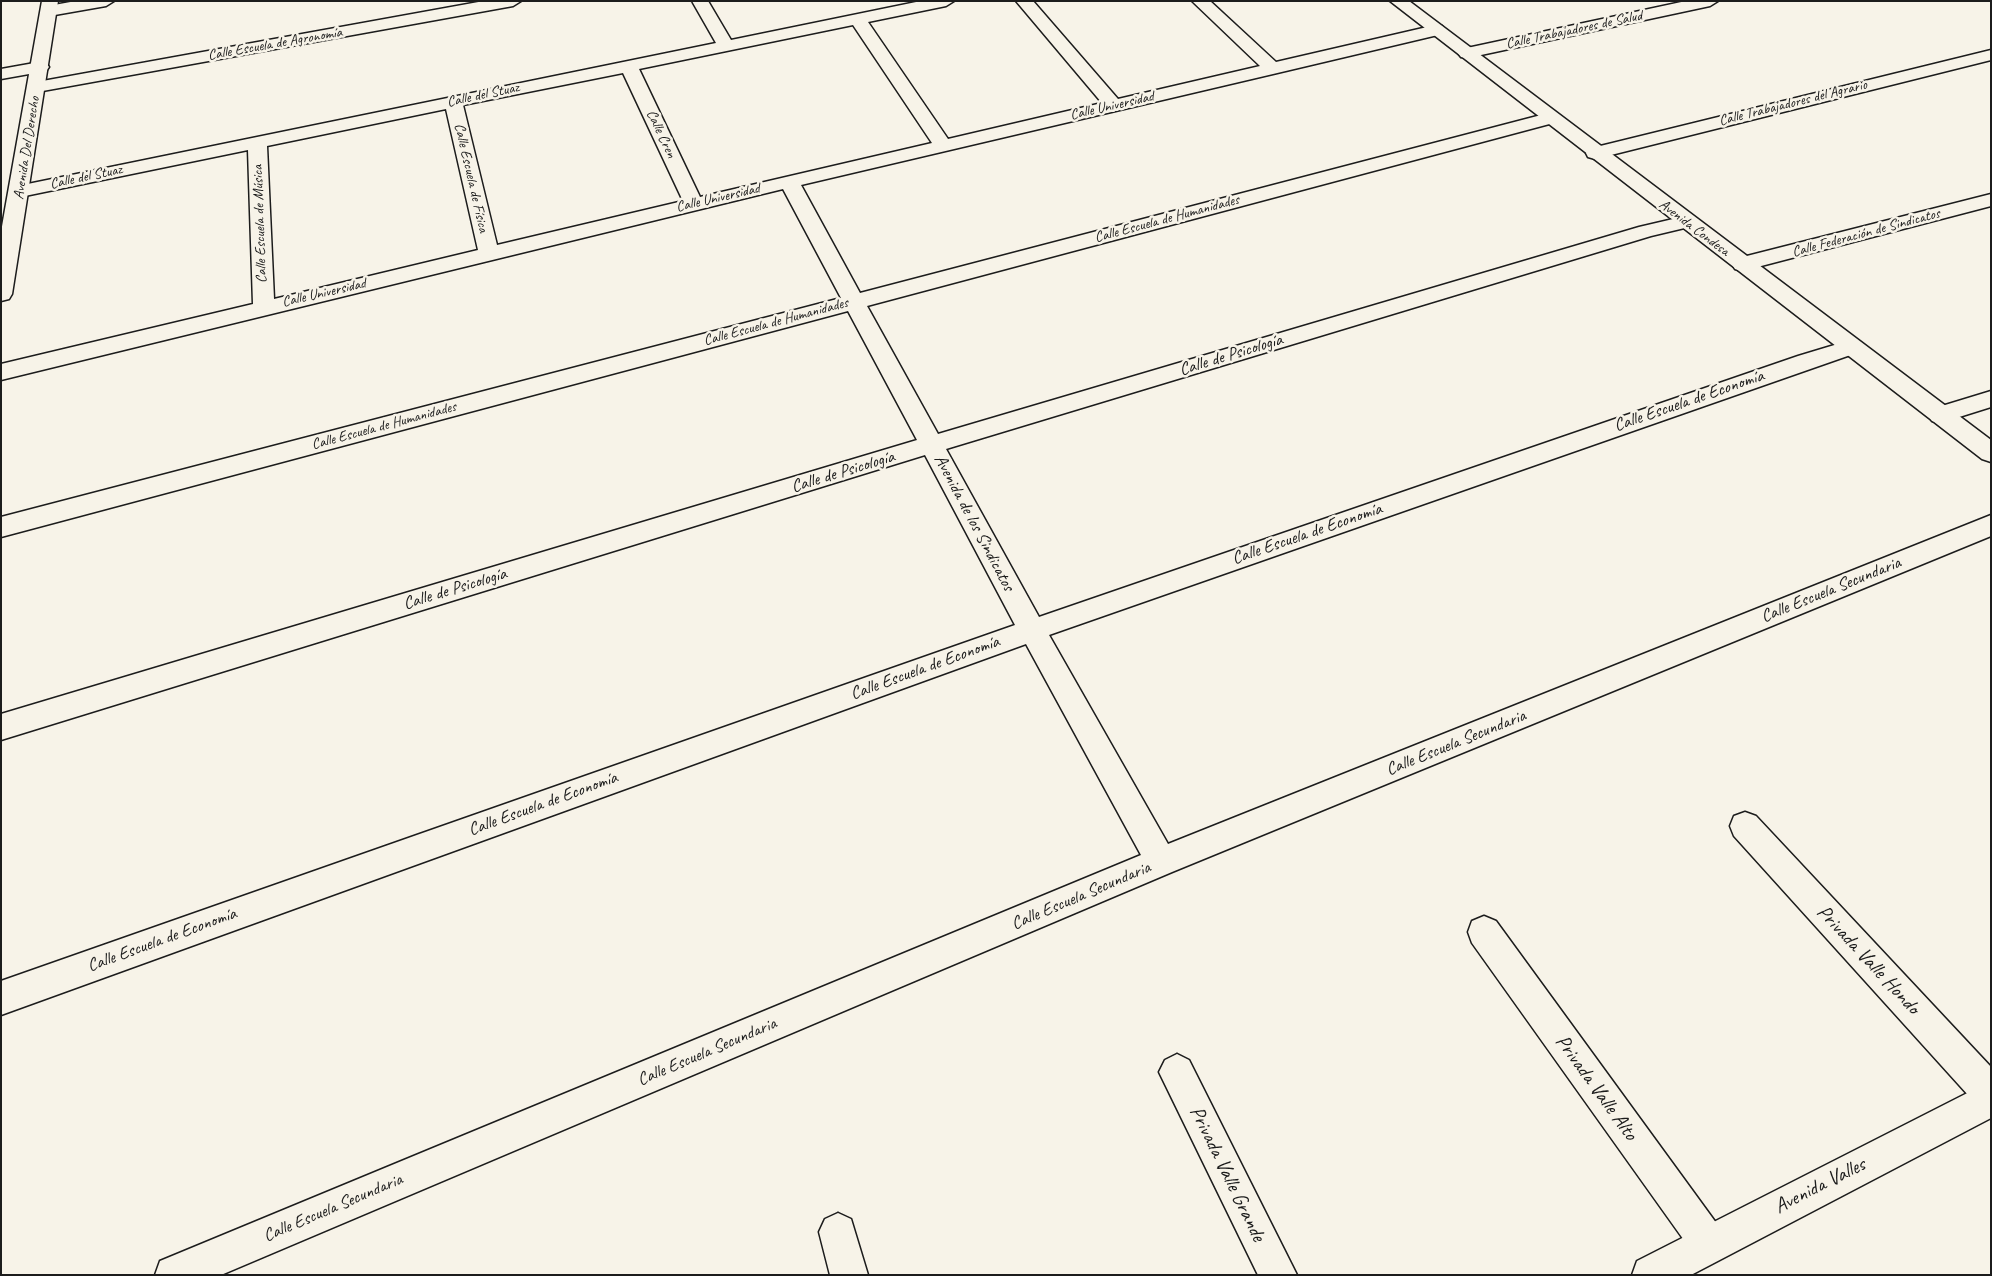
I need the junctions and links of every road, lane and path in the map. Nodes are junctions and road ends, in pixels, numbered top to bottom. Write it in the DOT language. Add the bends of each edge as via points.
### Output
graph roads {
  1 [pos="106,1"];
  2 [pos="513,1"];
  3 [pos="700,1"];
  4 [pos="946,1"];
  5 [pos="1024,1"];
  6 [pos="1200,1"];
  7 [pos="1398,1"];
  8 [pos="1710,1"];
  9 [pos="49,6"];
  10 [pos="858,20"];
  11 [pos="1436,30"];
  12 [pos="726,46"];
  13 [pos="1467,53"];
  14 [pos="1991,54"];
  15 [pos="628,65"];
  16 [pos="40,67"];
  17 [pos="1273,70"];
  18 [pos="1,74"];
  19 [pos="37,87"];
  20 [pos="453,101"];
  21 [pos="1114,106"];
  22 [pos="1551,118"];
  23 [pos="257,141"];
  24 [pos="942,145"];
  25 [pos="1595,152"];
  26 [pos="789,181"];
  27 [pos="20,191"];
  28 [pos="1991,200"];
  29 [pos="694,204"];
  30 [pos="1686,222"];
  31 [pos="489,254"];
  32 [pos="1742,264"];
  33 [pos="1,294"];
  34 [pos="853,302"];
  35 [pos="264,308"];
  36 [pos="1851,347"];
  37 [pos="1,372"];
  38 [pos="1991,399"];
  39 [pos="1940,415"];
  40 [pos="932,445"];
  41 [pos="1991,453"];
  42 [pos="1991,525"];
  43 [pos="1,527"];
  44 [pos="1032,630"];
  45 [pos="1,727"];
  46 [pos="1745,826"];
  47 [pos="1161,862"];
  48 [pos="1484,932"];
  49 [pos="1,998"];
  50 [pos="1177,1072"];
  51 [pos="1991,1093"];
  52 [pos="1991,1098"];
  53 [pos="838,1232"];
  54 [pos="1709,1244"];
  55 [pos="174,1275"];
  56 [pos="849,1275"];
  57 [pos="1278,1275"];
  58 [pos="1651,1275"];
  1 -- 9 [label="street"];
  2 -- 19 [label="street, Calle Escuela de Agronomía"];
  3 -- 12 [label="street"];
  4 -- 10 [label="street, Calle del Stuaz"];
  5 -- 21 [label="street"];
  6 -- 17 [label="street"];
  7 -- 11 [label="street, Avenida Condesa"];
  8 -- 13 [label="street, Calle Trabajadores de Salud"];
  9 -- 16 [label="street, Avenida Del Derecho"];
  10 -- 12 [label="street, Calle del Stuaz"];
  10 -- 24 [label="street"];
  11 -- 13 [label="street, Avenida Condesa"];
  11 -- 17 [label="street, Calle Universidad"];
  12 -- 15 [label="street, Calle del Stuaz"];
  13 -- 22 [label="street, Avenida Condesa"];
  14 -- 25 [label="street, Calle Trabajadores del Agrario"];
  15 -- 20 [label="street, Calle del Stuaz"];
  15 -- 29 [label="street, Calle Cren"];
  16 -- 18 [label="street"];
  16 -- 19 [label="street, Avenida Del Derecho"];
  17 -- 21 [label="street, Calle Universidad"];
  19 -- 27 [label="street, Avenida Del Derecho"];
  20 -- 23 [label="street, Calle del Stuaz"];
  20 -- 31 [label="street, Calle Escuela de Física"];
  21 -- 24 [label="street, Calle Universidad"];
  22 -- 25 [label="street, Avenida Condesa"];
  22 -- 34 [label="street, Calle Escuela de Humanidades"];
  23 -- 27 [label="street, Calle del Stuaz"];
  23 -- 35 [label="street, Calle Escuela de Música"];
  24 -- 26 [label="street, Calle Universidad"];
  25 -- 30 [label="street, Avenida Condesa"];
  26 -- 29 [label="street, Calle Universidad"];
  26 -- 34 [label="street, Avenida de los Sindicatos"];
  27 -- 33 [label="street, Avenida Del Derecho"];
  28 -- 32 [label="street, Calle Federación de Sindicatos"];
  29 -- 31 [label="street, Calle Universidad"];
  30 -- 32 [label="street, Avenida Condesa"];
  30 -- 40 [label="street, Calle de Psicología" via="1646,231"];
  31 -- 35 [label="street, Calle Universidad"];
  32 -- 36 [label="street, Avenida Condesa"];
  34 -- 40 [label="street, Avenida de los Sindicatos"];
  34 -- 43 [label="street, Calle Escuela de Humanidades"];
  35 -- 37 [label="street, Calle Universidad"];
  36 -- 39 [label="street, Avenida Condesa"];
  36 -- 44 [label="street, Calle Escuela de Economía"];
  38 -- 39 [label="street"];
  39 -- 41 [label="street, Avenida Condesa"];
  40 -- 44 [label="street, Avenida de los Sindicatos"];
  40 -- 45 [label="street, Calle de Psicología"];
  42 -- 47 [label="street, Calle Escuela Secundaria"];
  44 -- 47 [label="street, Avenida de los Sindicatos"];
  44 -- 49 [label="street, Calle Escuela de Economía"];
  46 -- 51 [label="street, Privada Valle Hondo"];
  47 -- 55 [label="street, Calle Escuela Secundaria"];
  48 -- 54 [label="street, Privada Valle Alto"];
  50 -- 57 [label="street, Privada Valle Grande"];
  52 -- 54 [label="street, Avenida Valles"];
  53 -- 56 [label="street"];
  54 -- 58 [label="street, Avenida Valles"];
}
